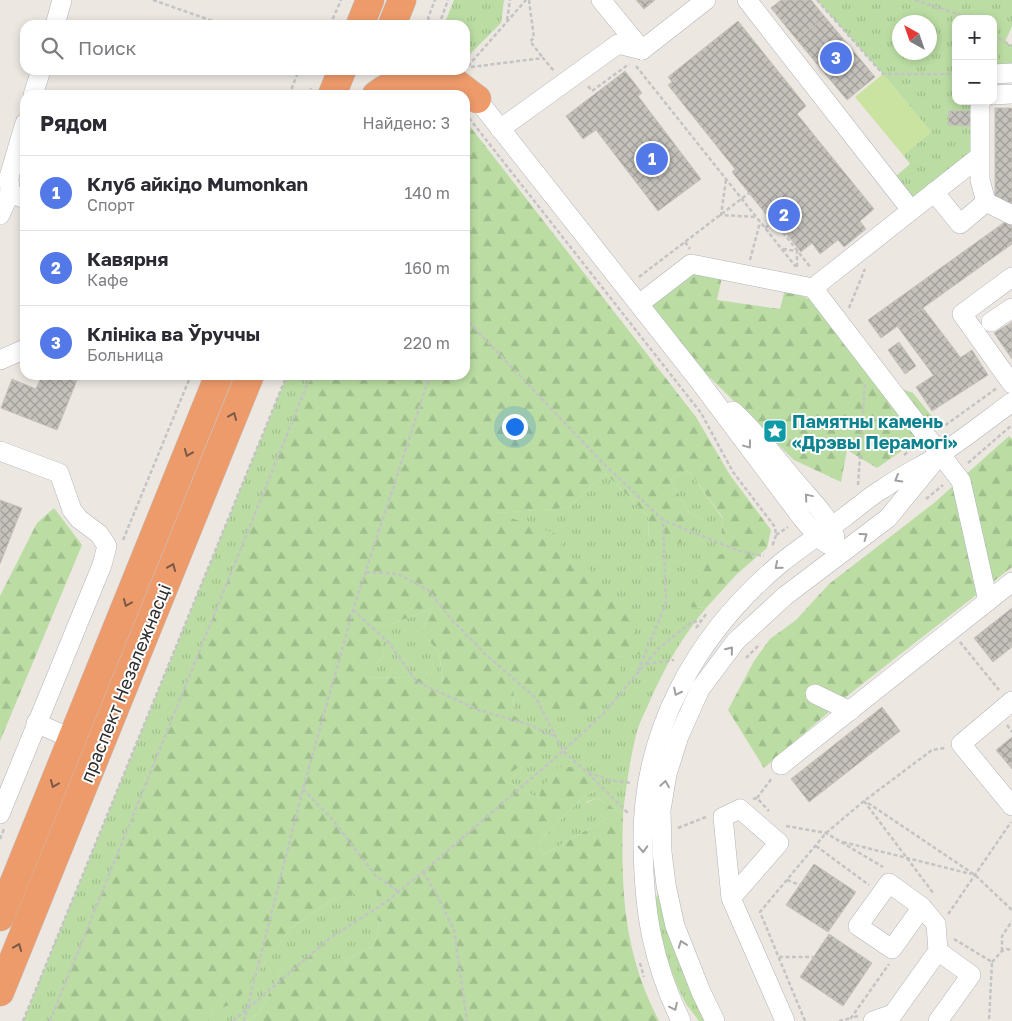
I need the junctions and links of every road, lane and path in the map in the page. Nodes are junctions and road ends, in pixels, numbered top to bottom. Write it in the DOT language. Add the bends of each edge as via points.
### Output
graph roads {
  1 [pos="62,0"];
  2 [pos="153,0"];
  3 [pos="341,0"];
  4 [pos="370,0"];
  5 [pos="402,0"];
  6 [pos="407,0"];
  7 [pos="435,0"];
  8 [pos="448,0"];
  9 [pos="510,0"];
  10 [pos="528,0"];
  11 [pos="601,0"];
  12 [pos="706,0"];
  13 [pos="747,0"];
  14 [pos="817,0"];
  15 [pos="916,0"];
  16 [pos="960,15"];
  17 [pos="56,20"];
  18 [pos="210,20"];
  19 [pos="332,20"];
  20 [pos="362,20"];
  21 [pos="394,20"];
  22 [pos="410,20"];
  23 [pos="429,20"];
  24 [pos="441,20"];
  25 [pos="507,22"];
  26 [pos="997,37"];
  27 [pos="1012,46"];
  28 [pos="637,55"];
  29 [pos="543,58"];
  30 [pos="470,65"];
  31 [pos="470,68"];
  32 [pos="638,69"];
  33 [pos="1012,73"];
  34 [pos="952,74"];
  35 [pos="997,74"];
  36 [pos="40,75"];
  37 [pos="297,75"];
  38 [pos="340,75"];
  39 [pos="372,75"];
  40 [pos="457,75"];
  41 [pos="570,78"];
  42 [pos="35,90"];
  43 [pos="291,90"];
  44 [pos="334,90"];
  45 [pos="365,90"];
  46 [pos="383,90"];
  47 [pos="458,90"];
  48 [pos="464,90"];
  49 [pos="1012,94"];
  50 [pos="997,95"];
  51 [pos="980,105"];
  52 [pos="471,106"];
  53 [pos="500,129"];
  54 [pos="20,139"];
  55 [pos="979,157"];
  56 [pos="726,180"];
  57 [pos="934,192"];
  58 [pos="749,193"];
  59 [pos="17,196"];
  60 [pos="742,199"];
  61 [pos="986,202"];
  62 [pos="911,210"];
  63 [pos="721,214"];
  64 [pos="0,215"];
  65 [pos="1012,215"];
  66 [pos="756,218"];
  67 [pos="760,222"];
  68 [pos="765,228"];
  69 [pos="781,248"];
  70 [pos="797,251"];
  71 [pos="868,265"];
  72 [pos="747,268"];
  73 [pos="797,268"];
  74 [pos="1012,277"];
  75 [pos="810,284"];
  76 [pos="626,287"];
  77 [pos="639,304"];
  78 [pos="1012,308"];
  79 [pos="991,322"];
  80 [pos="470,323"];
  81 [pos="842,326"];
  82 [pos="20,351"];
  83 [pos="867,359"];
  84 [pos="0,360"];
  85 [pos="217,380"];
  86 [pos="248,380"];
  87 [pos="285,380"];
  88 [pos="309,380"];
  89 [pos="428,380"];
  90 [pos="1010,382"];
  91 [pos="1012,402"];
  92 [pos="1012,425"];
  93 [pos="1009,428"];
  94 [pos="1012,432"];
  95 [pos="927,438"];
  96 [pos="0,452"];
  97 [pos="940,455"];
  98 [pos="956,473"];
  99 [pos="858,488"];
  100 [pos="921,504"];
  101 [pos="664,520"];
  102 [pos="824,531"];
  103 [pos="776,535"];
  104 [pos="840,554"];
  105 [pos="764,556"];
  106 [pos="366,572"];
  107 [pos="1012,582"];
  108 [pos="988,601"];
  109 [pos="353,610"];
  110 [pos="702,619"];
  111 [pos="951,631"];
  112 [pos="764,640"];
  113 [pos="746,658"];
  114 [pos="674,660"];
  115 [pos="645,664"];
  116 [pos="637,674"];
  117 [pos="815,694"];
  118 [pos="1011,702"];
  119 [pos="850,711"];
  120 [pos="36,723"];
  121 [pos="557,736"];
  122 [pos="73,739"];
  123 [pos="961,744"];
  124 [pos="563,751"];
  125 [pos="781,765"];
  126 [pos="587,772"];
  127 [pos="631,783"];
  128 [pos="303,789"];
  129 [pos="757,798"];
  130 [pos="748,801"];
  131 [pos="864,801"];
  132 [pos="1012,806"];
  133 [pos="770,812"];
  134 [pos="628,813"];
  135 [pos="0,814"];
  136 [pos="712,815"];
  137 [pos="676,821"];
  138 [pos="1012,821"];
  139 [pos="784,826"];
  140 [pos="826,833"];
  141 [pos="840,842"];
  142 [pos="816,846"];
  143 [pos="907,858"];
  144 [pos="889,871"];
  145 [pos="423,872"];
  146 [pos="975,875"];
  147 [pos="786,880"];
  148 [pos="800,885"];
  149 [pos="876,890"];
  150 [pos="398,892"];
  151 [pos="730,898"];
  152 [pos="929,902"];
  153 [pos="942,907"];
  154 [pos="1012,910"];
  155 [pos="949,914"];
  156 [pos="0,917"];
  157 [pos="950,921"];
  158 [pos="1012,921"];
  159 [pos="952,937"];
  160 [pos="938,950"];
  161 [pos="1012,950"];
  162 [pos="1002,951"];
  163 [pos="778,957"];
  164 [pos="814,957"];
  165 [pos="992,962"];
  166 [pos="0,992"];
  167 [pos="249,1008"];
  168 [pos="851,1018"];
  169 [pos="898,1018"];
  170 [pos="23,1021"];
  171 [pos="50,1021"];
  172 [pos="233,1021"];
  173 [pos="244,1021"];
  174 [pos="467,1021"];
  175 [pos="681,1021"];
  176 [pos="715,1021"];
  177 [pos="785,1021"];
  178 [pos="805,1021"];
  179 [pos="839,1021"];
  180 [pos="874,1021"];
  181 [pos="938,1021"];
  182 [pos="989,1021"];
  1 -- 17 [label="street"];
  2 -- 18 [label="path"];
  3 -- 19 [label="path"];
  4 -- 20 [label="highway"];
  5 -- 21 [label="highway"];
  6 -- 22 [label="highway"];
  7 -- 23 [label="path"];
  8 -- 24 [label="path"];
  9 -- 25 [label="path"];
  10 -- 25 [label="path"];
  10 -- 29 [label="path" via="534,38 530,41"];
  11 -- 28 [label="street"];
  12 -- 28 [label="street"];
  13 -- 62 [label="street"];
  14 -- 34 [label="path" via="883,74"];
  15 -- 16 [label="path"];
  25 -- 30 [label="path"];
  26 -- 27 [label="path"];
  28 -- 41 [label="street" via="618,44"];
  28 -- 41 [label="path" via="592,91"];
  29 -- 31 [label="path"];
  29 -- 41 [label="path"];
  32 -- 56 [label="path"];
  33 -- 35 [label="street"];
  36 -- 42 [label="street"];
  37 -- 43 [label="path"];
  38 -- 44 [label="highway"];
  39 -- 45 [label="highway"];
  40 -- 48 [label="highway"];
  41 -- 53 [label="street"];
  46 -- 47 [label="highway" via="405,81 438,76 450,80"];
  49 -- 50 [label="street"];
  51 -- 55 [label="street"];
  52 -- 53 [label="street"];
  52 -- 103 [label="path" via="701,413 733,472 775,527"];
  53 -- 76 [label="street"];
  54 -- 59 [label="street" via="8,177"];
  55 -- 57 [label="street"];
  55 -- 61 [label="street" via="980,180"];
  56 -- 60 [label="path"];
  56 -- 63 [label="path"];
  57 -- 61 [label="street" via="960,224"];
  57 -- 62 [label="street"];
  58 -- 60 [label="path"];
  59 -- 64 [label="street"];
  60 -- 63 [label="path"];
  60 -- 66 [label="path"];
  61 -- 65 [label="street"];
  62 -- 75 [label="street"];
  63 -- 66 [label="path"];
  63 -- 76 [label="path"];
  66 -- 67 [label="path"];
  67 -- 68 [label="path"];
  67 -- 72 [label="path"];
  68 -- 69 [label="path"];
  68 -- 70 [label="path" via="774,221"];
  69 -- 70 [label="path"];
  69 -- 73 [label="path"];
  70 -- 73 [label="path"];
  70 -- 75 [label="path" via="815,273"];
  71 -- 81 [label="path"];
  73 -- 75 [label="path"];
  74 -- 90 [label="street" via="962,314"];
  75 -- 77 [label="street" via="691,264"];
  75 -- 81 [label="street"];
  76 -- 77 [label="street"];
  77 -- 102 [label="street"];
  78 -- 79 [label="street"];
  80 -- 101 [label="path" via="601,461"];
  81 -- 83 [label="street"];
  82 -- 84 [label="street"];
  83 -- 95 [label="street"];
  83 -- 99 [label="path"];
  85 -- 122 [label="highway, праспект Незалежнасці, one-way"];
  166 -- 86 [label="highway, праспект Незалежнасці, one-way"];
  87 -- 170 [label="path"];
  88 -- 171 [label="path"];
  89 -- 106 [label="path"];
  90 -- 95 [label="path"];
  91 -- 97 [label="street"];
  92 -- 93 [label="path"];
  93 -- 94 [label="path"];
  93 -- 98 [label="path"];
  95 -- 97 [label="street"];
  96 -- 120 [label="street" via="59,473 72,510 78,519 99,534 107,546"];
  97 -- 98 [label="street"];
  97 -- 102 [label="street, one-way" via="883,488"];
  104 -- 97 [label="street, one-way" via="888,518"];
  98 -- 100 [label="path"];
  98 -- 108 [label="street" via="961,481"];
  101 -- 105 [label="path" via="739,551"];
  101 -- 116 [label="path" via="666,603"];
  102 -- 104 [label="street"];
  102 -- 175 [label="street, one-way" via="766,576 711,635 689,668 659,734 650,768 642,827 646,911 658,966"];
  176 -- 104 [label="street, one-way" via="687,960 666,885 661,810 667,774 678,736 700,688 717,665 736,641 766,613"];
  106 -- 109 [label="path"];
  106 -- 121 [label="path" via="398,574 428,590 485,654 536,698"];
  107 -- 108 [label="street"];
  108 -- 111 [label="street"];
  109 -- 121 [label="path" via="388,642 417,682 480,710"];
  109 -- 128 [label="path"];
  110 -- 115 [label="path" via="677,632"];
  111 -- 118 [label="path"];
  111 -- 119 [label="street"];
  112 -- 113 [label="path"];
  114 -- 115 [label="path"];
  115 -- 116 [label="path"];
  116 -- 124 [label="path" via="603,714"];
  117 -- 119 [label="street"];
  118 -- 123 [label="street"];
  119 -- 125 [label="street"];
  120 -- 122 [label="street"];
  120 -- 135 [label="street"];
  121 -- 124 [label="path"];
  122 -- 156 [label="highway, праспект Незалежнасці, one-way"];
  123 -- 131 [label="path" via="932,750"];
  123 -- 132 [label="street"];
  124 -- 126 [label="path"];
  124 -- 145 [label="path"];
  125 -- 129 [label="path"];
  126 -- 127 [label="path"];
  126 -- 134 [label="path"];
  128 -- 150 [label="path" via="333,820 374,875"];
  128 -- 167 [label="path"];
  129 -- 130 [label="path"];
  129 -- 133 [label="path"];
  131 -- 140 [label="path"];
  131 -- 143 [label="path"];
  131 -- 146 [label="path"];
  136 -- 137 [label="path" via="676,828"];
  138 -- 146 [label="path"];
  139 -- 140 [label="path"];
  140 -- 141 [label="path"];
  140 -- 142 [label="path"];
  141 -- 143 [label="path"];
  141 -- 144 [label="path"];
  142 -- 147 [label="path"];
  142 -- 149 [label="path"];
  143 -- 146 [label="path"];
  143 -- 152 [label="path"];
  145 -- 150 [label="path"];
  145 -- 174 [label="path" via="454,930"];
  146 -- 154 [label="path"];
  146 -- 155 [label="path"];
  147 -- 148 [label="path"];
  147 -- 163 [label="path" via="760,912"];
  150 -- 167 [label="path" via="330,938"];
  151 -- 177 [label="street"];
  152 -- 160 [label="street" via="936,924"];
  153 -- 155 [label="path"];
  155 -- 157 [label="path"];
  158 -- 162 [label="path" via="1002,936"];
  159 -- 165 [label="path"];
  160 -- 169 [label="street"];
  160 -- 181 [label="street" via="971,975"];
  161 -- 162 [label="path"];
  162 -- 165 [label="path"];
  163 -- 164 [label="path"];
  163 -- 178 [label="path"];
  165 -- 182 [label="path"];
  167 -- 172 [label="path"];
  167 -- 173 [label="path"];
  168 -- 179 [label="path"];
  169 -- 180 [label="street"];
}
